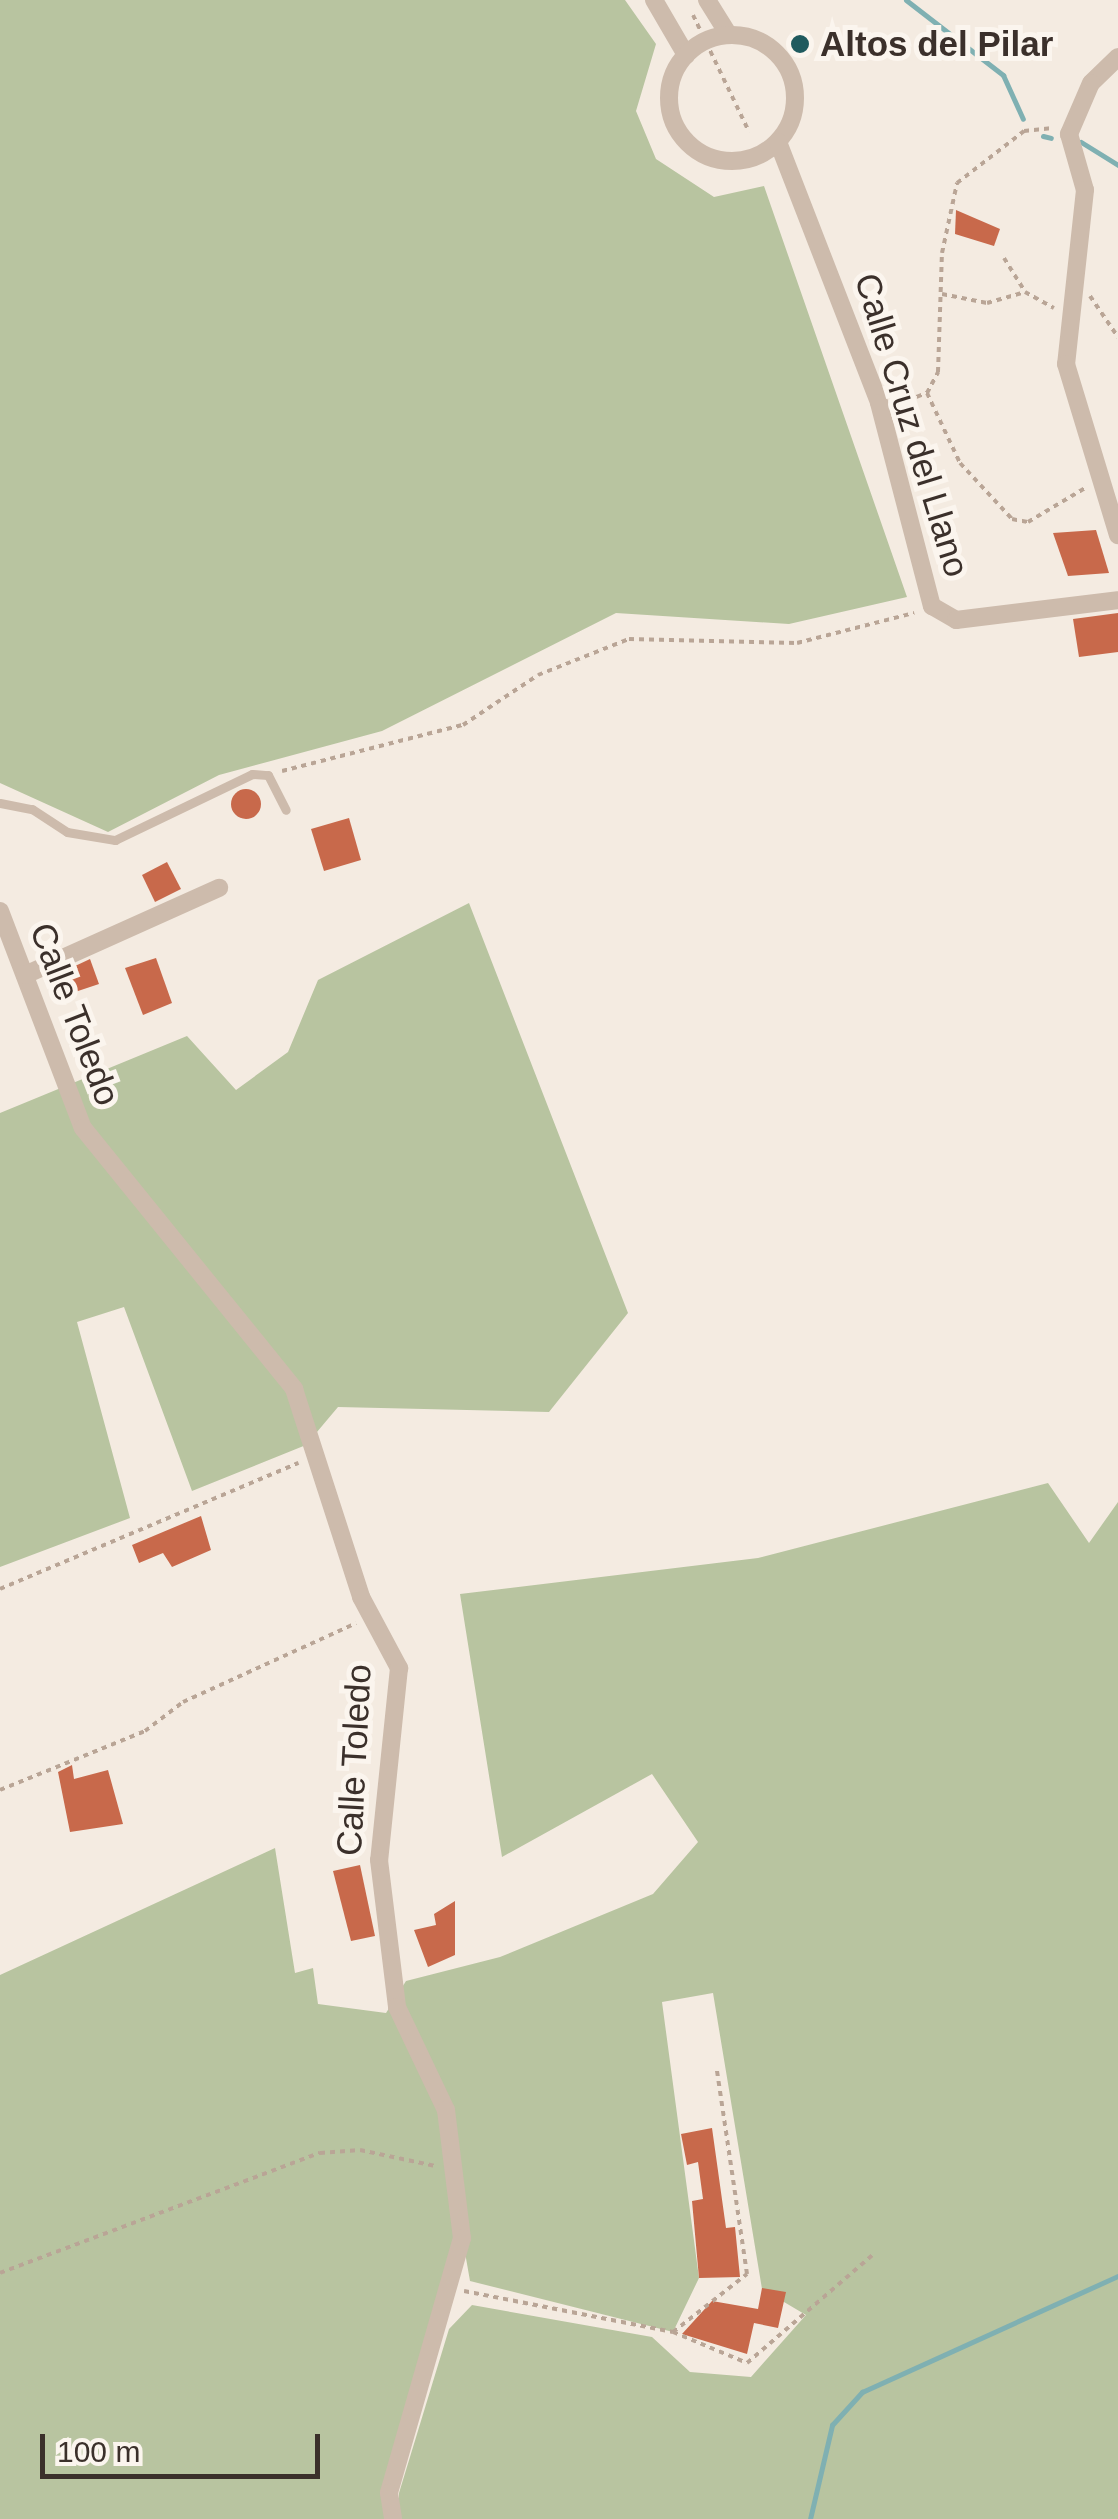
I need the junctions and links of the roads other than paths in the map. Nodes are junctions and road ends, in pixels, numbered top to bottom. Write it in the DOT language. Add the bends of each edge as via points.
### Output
graph roads {
  1 [pos="654,0"];
  2 [pos="707,0"];
  3 [pos="728,34"];
  4 [pos="686,55"];
  5 [pos="1118,57"];
  6 [pos="778,142"];
  7 [pos="1118,535"];
  8 [pos="1118,600"];
  9 [pos="0,803"];
  10 [pos="286,810"];
  11 [pos="219,888"];
  12 [pos="0,911"];
  13 [pos="25,976"];
  14 [pos="392,2519"];
  1 -- 4 [label="street"];
  2 -- 3 [label="street"];
  3 -- 4 [label="street"];
  3 -- 6 [label="street" via="764,43 791,75 795,101"];
  4 -- 6 [label="street" via="669,97 689,145 734,162"];
  5 -- 7 [label="street" via="1091,83 1069,134 1085,190 1066,364"];
  6 -- 8 [label="street, Calle Cruz del Llano" via="878,403 932,606 956,620"];
  9 -- 10 [label="lane" via="32,809 67,832 115,840 240,778 268,775"];
  11 -- 13 [label="street"];
  12 -- 13 [label="street, Calle Toledo"];
  13 -- 14 [label="street, Calle Toledo" via="84,1128 294,1389 374,1616 399,1668 377,1814 397,2007 446,2110 462,2238 389,2494"];
}
